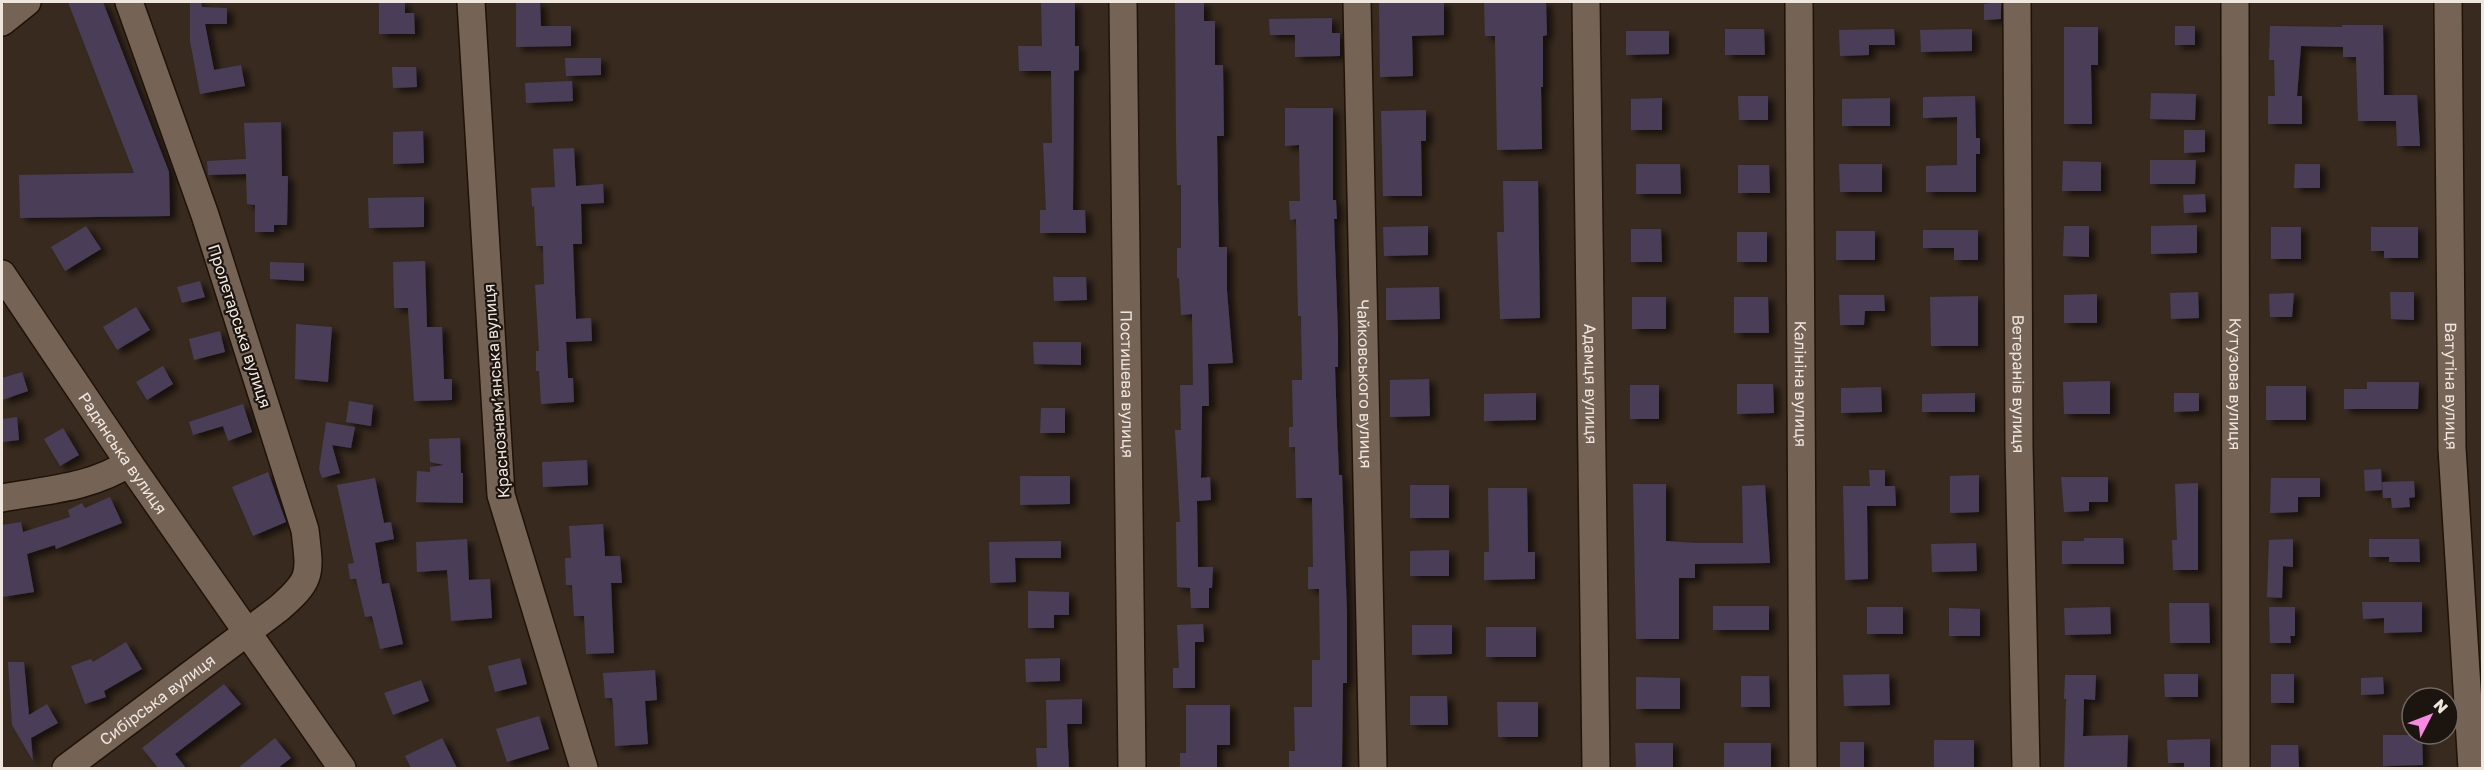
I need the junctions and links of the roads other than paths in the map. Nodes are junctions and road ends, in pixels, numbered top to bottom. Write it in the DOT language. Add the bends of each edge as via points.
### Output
graph roads {
  1 [pos="27,2"];
  2 [pos="129,2"];
  3 [pos="471,2"];
  4 [pos="1123,2"];
  5 [pos="1357,2"];
  6 [pos="1586,2"];
  7 [pos="1799,2"];
  8 [pos="2017,2"];
  9 [pos="2235,2"];
  10 [pos="2448,2"];
  11 [pos="2,21"];
  12 [pos="2,274"];
  13 [pos="129,463"];
  14 [pos="2,498"];
  15 [pos="248,631"];
  16 [pos="66,768"];
  17 [pos="342,768"];
  18 [pos="584,768"];
  19 [pos="1132,768"];
  20 [pos="1373,768"];
  21 [pos="1596,768"];
  22 [pos="1803,768"];
  23 [pos="2026,768"];
  24 [pos="2236,768"];
  25 [pos="2472,768"];
  1 -- 11 [label="street"];
  2 -- 15 [label="street, Пролетарська вулиця" via="205,215 305,530 308,561 300,591"];
  3 -- 18 [label="street, Краснознамʼянська вулиця" via="501,495"];
  4 -- 19 [label="street, Постишева вулиця"];
  5 -- 20 [label="street, Чайковського вулиця"];
  6 -- 21 [label="street, Адамця вулиця"];
  7 -- 22 [label="street, Калініна вулиця"];
  8 -- 23 [label="street, Ветеранів вулиця" via="2019,447"];
  9 -- 24 [label="street, Кутузова вулиця"];
  10 -- 25 [label="street, Ватутіна вулиця" via="2452,448"];
  12 -- 13 [label="street, Радянська вулиця"];
  13 -- 14 [label="street" via="90,482"];
  13 -- 15 [label="street, Радянська вулиця"];
  15 -- 16 [label="street, Сибірська вулиця"];
  15 -- 17 [label="street, Радянська вулиця"];
}
